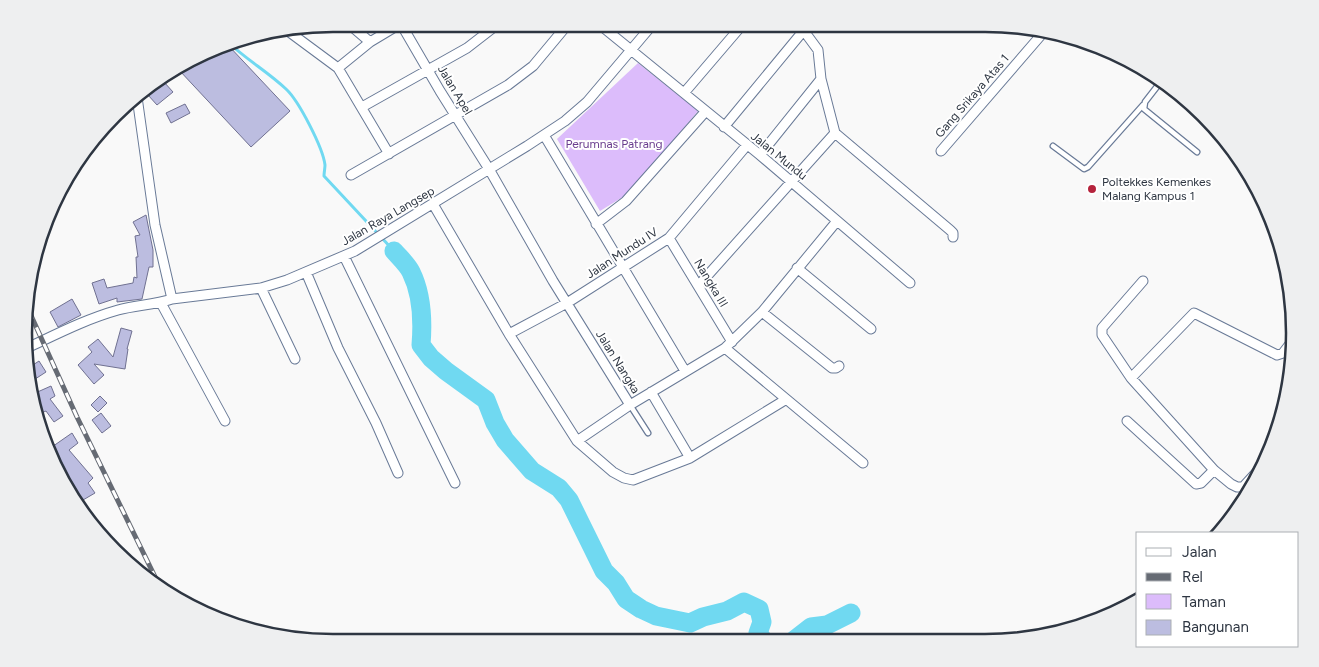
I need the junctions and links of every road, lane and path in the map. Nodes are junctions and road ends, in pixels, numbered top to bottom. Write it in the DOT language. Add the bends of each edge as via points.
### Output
graph roads {
  1 [pos="358,32"];
  2 [pos="387,32"];
  3 [pos="406,32"];
  4 [pos="488,32"];
  5 [pos="561,32"];
  6 [pos="609,32"];
  7 [pos="646,32"];
  8 [pos="736,32"];
  9 [pos="803,32"];
  10 [pos="809,32"];
  11 [pos="294,35"];
  12 [pos="1039,37"];
  13 [pos="370,42"];
  14 [pos="631,50"];
  15 [pos="338,68"];
  16 [pos="428,70"];
  17 [pos="821,79"];
  18 [pos="1157,86"];
  19 [pos="684,93"];
  20 [pos="138,104"];
  21 [pos="1143,105"];
  22 [pos="362,107"];
  23 [pos="705,112"];
  24 [pos="456,116"];
  25 [pos="724,127"];
  26 [pos="835,133"];
  27 [pos="544,135"];
  28 [pos="746,146"];
  29 [pos="1053,146"];
  30 [pos="941,151"];
  31 [pos="1197,152"];
  32 [pos="389,154"];
  33 [pos="760,155"];
  34 [pos="489,169"];
  35 [pos="352,175"];
  36 [pos="790,181"];
  37 [pos="432,204"];
  38 [pos="837,221"];
  39 [pos="596,224"];
  40 [pos="953,237"];
  41 [pos="669,238"];
  42 [pos="344,256"];
  43 [pos="624,267"];
  44 [pos="797,268"];
  45 [pos="306,272"];
  46 [pos="1143,281"];
  47 [pos="910,283"];
  48 [pos="699,285"];
  49 [pos="261,288"];
  50 [pos="172,299"];
  51 [pos="161,303"];
  52 [pos="567,303"];
  53 [pos="762,312"];
  54 [pos="871,329"];
  55 [pos="509,334"];
  56 [pos="732,342"];
  57 [pos="33,345"];
  58 [pos="724,348"];
  59 [pos="1286,349"];
  60 [pos="295,359"];
  61 [pos="839,366"];
  62 [pos="685,371"];
  63 [pos="1131,378"];
  64 [pos="651,392"];
  65 [pos="785,400"];
  66 [pos="630,405"];
  67 [pos="225,421"];
  68 [pos="1127,422"];
  69 [pos="648,432"];
  70 [pos="577,441"];
  71 [pos="690,458"];
  72 [pos="863,463"];
  73 [pos="1214,470"];
  74 [pos="398,473"];
  75 [pos="455,483"];
  76 [pos="1246,483"];
  1 -- 13 [label="street"];
  2 -- 13 [label="street"];
  3 -- 16 [label="street, Jalan Apel"];
  4 -- 16 [label="street"];
  5 -- 24 [label="street" via="533,66"];
  6 -- 14 [label="street, Jalan Mundu"];
  7 -- 14 [label="street, Jalan Raya Langsep"];
  8 -- 19 [label="street"];
  9 -- 25 [label="street"];
  10 -- 17 [label="street" via="817,48"];
  11 -- 15 [label="street"];
  12 -- 30 [label="street, Gang Srikaya Atas 1"];
  13 -- 15 [label="street"];
  14 -- 19 [label="street, Jalan Mundu"];
  14 -- 27 [label="street, Jalan Raya Langsep" via="587,102"];
  15 -- 22 [label="street"];
  16 -- 22 [label="street"];
  16 -- 24 [label="street, Jalan Apel"];
  17 -- 26 [label="street"];
  17 -- 33 [label="street"];
  18 -- 21 [label="lane"];
  19 -- 23 [label="street, Jalan Mundu"];
  20 -- 50 [label="street" via="155,225"];
  21 -- 29 [label="lane" via="1084,169"];
  21 -- 31 [label="lane"];
  22 -- 32 [label="street"];
  23 -- 25 [label="street, Jalan Mundu"];
  23 -- 39 [label="street" via="626,201"];
  24 -- 32 [label="street"];
  24 -- 34 [label="street, Jalan Apel"];
  25 -- 28 [label="street, Jalan Mundu"];
  26 -- 36 [label="street"];
  26 -- 40 [label="street" via="950,230"];
  27 -- 34 [label="street, Jalan Raya Langsep"];
  27 -- 39 [label="street"];
  28 -- 33 [label="street, Jalan Mundu"];
  28 -- 41 [label="street, Jalan Mundu IV"];
  32 -- 35 [label="street"];
  33 -- 36 [label="street, Jalan Mundu"];
  34 -- 37 [label="street, Jalan Raya Langsep"];
  34 -- 52 [label="street, Jalan Nangka"];
  36 -- 38 [label="street, Jalan Mundu"];
  36 -- 48 [label="street"];
  37 -- 42 [label="street, Jalan Raya Langsep"];
  37 -- 55 [label="street"];
  38 -- 44 [label="street, Jalan Nangka"];
  38 -- 47 [label="street, Jalan Mundu"];
  39 -- 43 [label="street"];
  41 -- 43 [label="street, Jalan Mundu IV"];
  41 -- 48 [label="street, Nangka III"];
  42 -- 45 [label="street, Jalan Raya Langsep"];
  42 -- 75 [label="street"];
  43 -- 52 [label="street, Jalan Mundu IV"];
  43 -- 62 [label="street"];
  44 -- 53 [label="street, Jalan Nangka"];
  44 -- 54 [label="street"];
  45 -- 49 [label="street, Jalan Raya Langsep"];
  45 -- 74 [label="street" via="338,348"];
  46 -- 63 [label="street" via="1101,332"];
  48 -- 56 [label="street, Nangka III"];
  49 -- 50 [label="street, Jalan Raya Langsep"];
  49 -- 60 [label="street"];
  50 -- 51 [label="street, Jalan Raya Langsep"];
  51 -- 57 [label="street, Jalan Raya Langsep" via="121,309 91,318"];
  51 -- 67 [label="street"];
  52 -- 55 [label="street, Jalan Mundu IV"];
  52 -- 66 [label="street, Jalan Nangka"];
  53 -- 56 [label="street, Jalan Nangka"];
  53 -- 61 [label="street" via="832,368"];
  55 -- 70 [label="street"];
  56 -- 58 [label="street, Jalan Nangka"];
  58 -- 62 [label="street, Jalan Nangka"];
  58 -- 65 [label="street"];
  59 -- 63 [label="street" via="1277,355 1194,313"];
  62 -- 64 [label="street, Jalan Nangka"];
  63 -- 73 [label="street"];
  64 -- 66 [label="street, Jalan Nangka"];
  64 -- 71 [label="street"];
  65 -- 71 [label="street"];
  65 -- 72 [label="street"];
  66 -- 69 [label="lane"];
  66 -- 70 [label="street"];
  68 -- 73 [label="street" via="1196,484"];
  70 -- 71 [label="street" via="613,472 633,480"];
  73 -- 76 [label="street" via="1237,487"];
}
